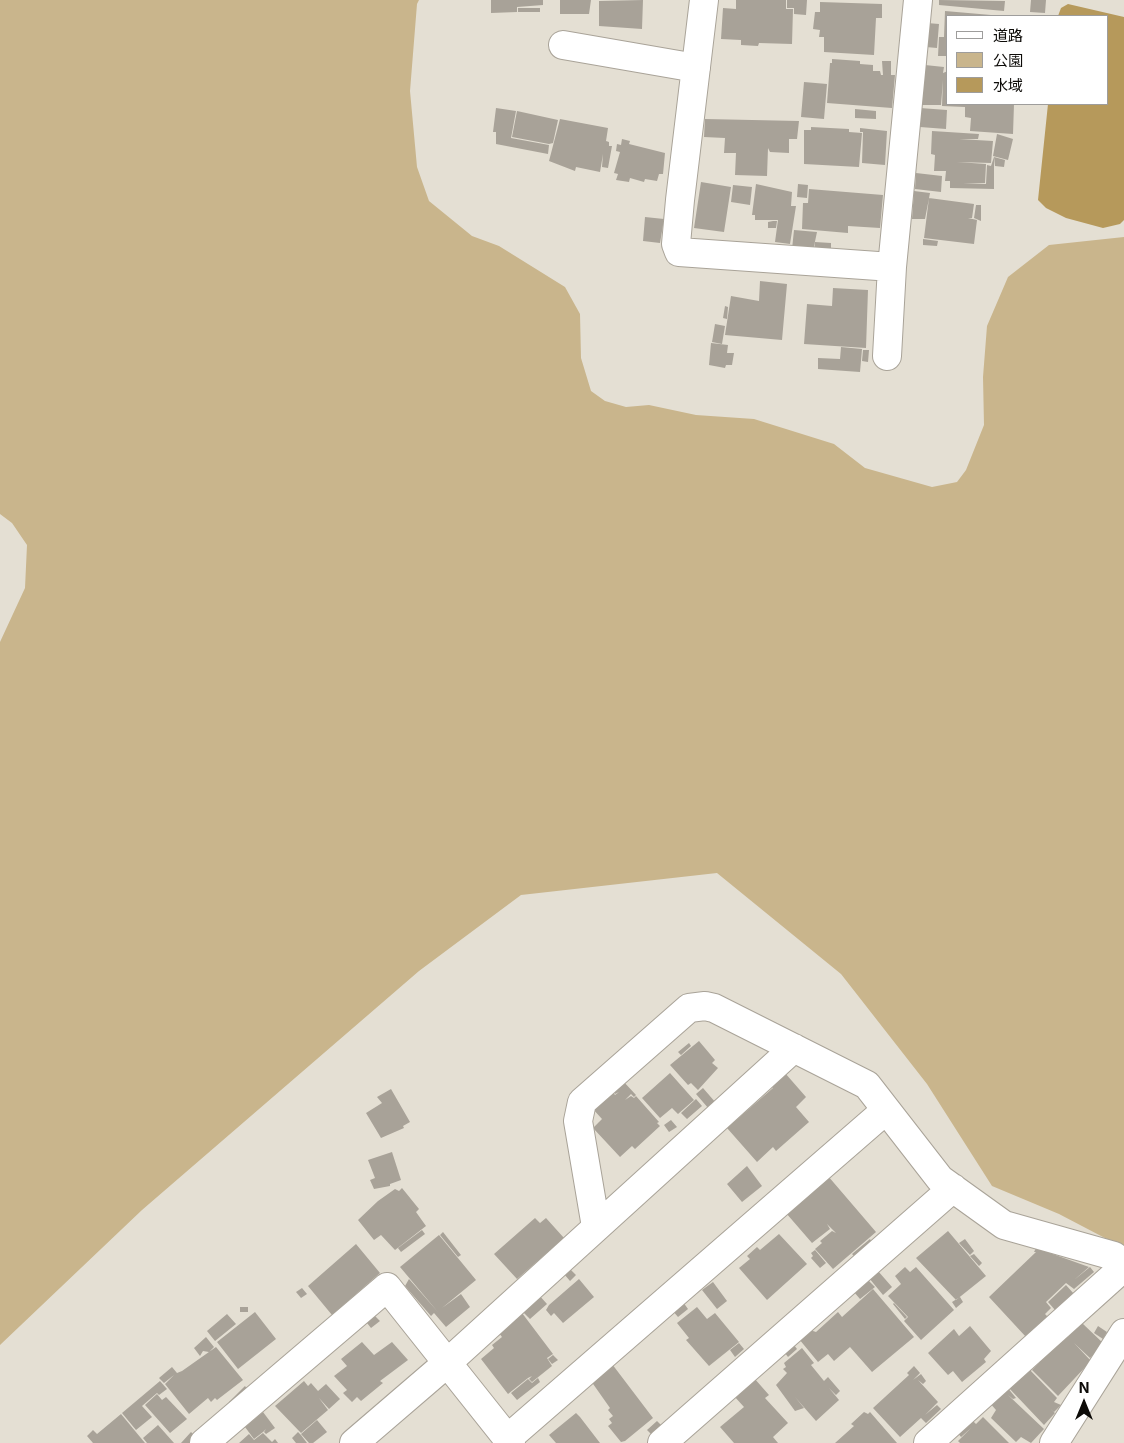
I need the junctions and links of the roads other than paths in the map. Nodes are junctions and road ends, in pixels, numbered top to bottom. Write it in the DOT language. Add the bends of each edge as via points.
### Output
graph roads {
  1 [pos="704,0"];
  2 [pos="918,0"];
  3 [pos="563,45"];
  4 [pos="696,68"];
  5 [pos="892,267"];
  6 [pos="887,356"];
  7 [pos="794,1048"];
  8 [pos="886,1110"];
  9 [pos="953,1188"];
  10 [pos="596,1227"];
  11 [pos="1124,1266"];
  12 [pos="1124,1333"];
  13 [pos="446,1364"];
  14 [pos="509,1441"];
  15 [pos="204,1443"];
  16 [pos="354,1443"];
  17 [pos="662,1443"];
  18 [pos="928,1443"];
  19 [pos="1054,1443"];
  1 -- 4 [label="street"];
  2 -- 5 [label="street"];
  3 -- 4 [label="street"];
  4 -- 5 [label="street" via="676,244 679,252"];
  5 -- 6 [label="street"];
  7 -- 8 [label="street" via="867,1085"];
  7 -- 10 [label="street"];
  7 -- 10 [label="street" via="714,1008 695,1006 582,1102 578,1121"];
  8 -- 9 [label="street" via="940,1178"];
  8 -- 14 [label="street"];
  9 -- 11 [label="street" via="1004,1225 1114,1256"];
  9 -- 17 [label="street"];
  10 -- 13 [label="street"];
  11 -- 18 [label="street"];
  12 -- 19 [label="street"];
  13 -- 14 [label="street"];
  13 -- 15 [label="street" via="387,1287"];
  13 -- 16 [label="street"];
}
